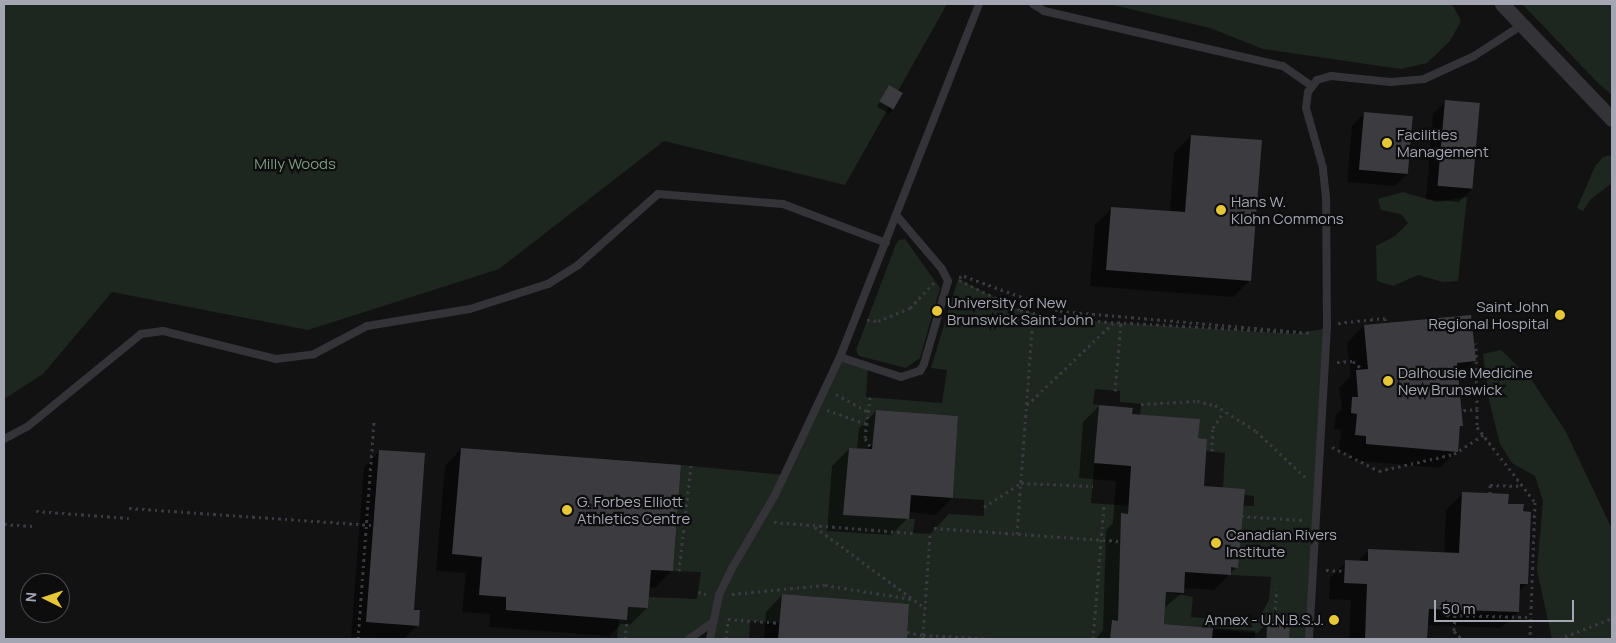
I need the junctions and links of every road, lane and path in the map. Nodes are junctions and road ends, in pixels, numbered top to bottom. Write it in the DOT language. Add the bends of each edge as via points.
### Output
graph roads {
  1 [pos="979,4"];
  2 [pos="1033,4"];
  3 [pos="1502,4"];
  4 [pos="1522,25"];
  5 [pos="1312,86"];
  6 [pos="1612,118"];
  7 [pos="896,215"];
  8 [pos="886,243"];
  9 [pos="957,277"];
  10 [pos="946,278"];
  11 [pos="1033,314"];
  12 [pos="856,318"];
  13 [pos="1114,322"];
  14 [pos="1121,323"];
  15 [pos="1385,323"];
  16 [pos="1327,328"];
  17 [pos="1312,332"];
  18 [pos="1476,343"];
  19 [pos="840,358"];
  20 [pos="1347,361"];
  21 [pos="1362,369"];
  22 [pos="1478,374"];
  23 [pos="1419,377"];
  24 [pos="826,388"];
  25 [pos="1115,391"];
  26 [pos="870,397"];
  27 [pos="1141,404"];
  28 [pos="1026,405"];
  29 [pos="817,408"];
  30 [pos="1477,409"];
  31 [pos="1224,411"];
  32 [pos="1457,411"];
  33 [pos="868,412"];
  34 [pos="374,422"];
  35 [pos="867,424"];
  36 [pos="1483,435"];
  37 [pos="4,439"];
  38 [pos="1323,441"];
  39 [pos="870,446"];
  40 [pos="1212,451"];
  41 [pos="691,465"];
  42 [pos="1320,480"];
  43 [pos="1021,483"];
  44 [pos="1093,486"];
  45 [pos="1522,486"];
  46 [pos="1490,494"];
  47 [pos="1104,504"];
  48 [pos="984,507"];
  49 [pos="130,508"];
  50 [pos="36,511"];
  51 [pos="1241,516"];
  52 [pos="129,518"];
  53 [pos="1318,521"];
  54 [pos="761,522"];
  55 [pos="4,524"];
  56 [pos="367,525"];
  57 [pos="35,526"];
  58 [pos="385,526"];
  59 [pos="813,526"];
  60 [pos="934,528"];
  61 [pos="913,533"];
  62 [pos="930,534"];
  63 [pos="1016,534"];
  64 [pos="1101,540"];
  65 [pos="1119,541"];
  66 [pos="1315,569"];
  67 [pos="679,571"];
  68 [pos="1345,571"];
  69 [pos="1277,589"];
  70 [pos="698,592"];
  71 [pos="719,595"];
  72 [pos="1439,596"];
  73 [pos="912,599"];
  74 [pos="1429,607"];
  75 [pos="1442,607"];
  76 [pos="925,608"];
  77 [pos="1455,615"];
  78 [pos="1531,617"];
  79 [pos="1612,618"];
  80 [pos="627,620"];
  81 [pos="1274,622"];
  82 [pos="712,623"];
  83 [pos="780,623"];
  84 [pos="907,632"];
  85 [pos="923,634"];
  86 [pos="358,639"];
  87 [pos="625,639"];
  88 [pos="690,639"];
  89 [pos="710,639"];
  90 [pos="726,639"];
  91 [pos="923,639"];
  92 [pos="993,639"];
  93 [pos="1093,639"];
  94 [pos="1309,639"];
  95 [pos="1462,639"];
  96 [pos="1530,639"];
  97 [pos="1559,639"];
  1 -- 7 [label="lane"];
  2 -- 5 [label="lane" via="1044,10 1283,66"];
  3 -- 4 [label="street"];
  4 -- 5 [label="lane" via="1474,56 1424,79 1391,82 1331,76 1317,80"];
  4 -- 6 [label="street"];
  5 -- 16 [label="lane" via="1305,101 1324,178"];
  7 -- 8 [label="lane"];
  7 -- 10 [label="lane"];
  8 -- 12 [label="lane"];
  8 -- 37 [label="lane" via="784,204 658,194 578,266 548,284 470,309 368,326 314,354 276,359 163,331 141,334 27,427"];
  9 -- 10 [label="path"];
  9 -- 11 [label="path"];
  9 -- 17 [label="path" via="964,276 1060,311"];
  10 -- 12 [label="path" via="935,281 904,311 878,321"];
  10 -- 19 [label="lane" via="947,290 920,371 901,377"];
  11 -- 13 [label="path" via="1059,320"];
  11 -- 28 [label="path"];
  12 -- 19 [label="lane"];
  13 -- 14 [label="path"];
  13 -- 28 [label="path"];
  14 -- 17 [label="path" via="1296,334"];
  14 -- 25 [label="path"];
  15 -- 16 [label="path" via="1385,318 1339,322"];
  16 -- 17 [label="path"];
  16 -- 38 [label="lane"];
  18 -- 22 [label="path"];
  19 -- 24 [label="lane"];
  20 -- 21 [label="path" via="1358,363"];
  22 -- 23 [label="path"];
  22 -- 30 [label="path"];
  24 -- 29 [label="lane"];
  24 -- 33 [label="path"];
  26 -- 33 [label="path"];
  27 -- 31 [label="path" via="1197,401"];
  28 -- 43 [label="path"];
  29 -- 35 [label="path"];
  29 -- 54 [label="lane"];
  30 -- 32 [label="path"];
  30 -- 36 [label="path" via="1477,426"];
  31 -- 40 [label="path" via="1214,428"];
  31 -- 42 [label="path" via="1256,431 1304,478"];
  33 -- 35 [label="path"];
  34 -- 56 [label="path"];
  35 -- 39 [label="path" via="865,438"];
  36 -- 38 [label="path" via="1454,454 1379,471"];
  36 -- 45 [label="path"];
  38 -- 42 [label="lane"];
  41 -- 67 [label="path"];
  42 -- 53 [label="lane"];
  43 -- 44 [label="path"];
  43 -- 48 [label="path"];
  43 -- 63 [label="path"];
  45 -- 46 [label="path" via="1490,485"];
  45 -- 78 [label="path" via="1535,502"];
  47 -- 64 [label="path"];
  49 -- 56 [label="path"];
  50 -- 52 [label="path"];
  51 -- 53 [label="path"];
  53 -- 66 [label="lane"];
  54 -- 59 [label="path"];
  54 -- 71 [label="lane"];
  55 -- 57 [label="path"];
  56 -- 58 [label="path"];
  56 -- 86 [label="path"];
  59 -- 61 [label="path"];
  59 -- 73 [label="path"];
  60 -- 63 [label="path"];
  62 -- 76 [label="path"];
  63 -- 64 [label="path"];
  64 -- 65 [label="path"];
  64 -- 93 [label="path"];
  66 -- 68 [label="path"];
  66 -- 94 [label="lane"];
  69 -- 81 [label="path"];
  70 -- 71 [label="path"];
  71 -- 73 [label="path" via="825,585"];
  71 -- 82 [label="lane"];
  72 -- 75 [label="path"];
  73 -- 76 [label="path"];
  74 -- 75 [label="path"];
  75 -- 77 [label="path" via="1447,615"];
  76 -- 85 [label="path"];
  77 -- 78 [label="path"];
  77 -- 95 [label="path" via="1454,631"];
  78 -- 96 [label="path"];
  79 -- 97 [label="path"];
  80 -- 87 [label="path"];
  82 -- 88 [label="lane"];
  82 -- 89 [label="lane"];
  83 -- 90 [label="path" via="728,619"];
  84 -- 85 [label="path"];
  85 -- 91 [label="path"];
  85 -- 92 [label="path"];
}
